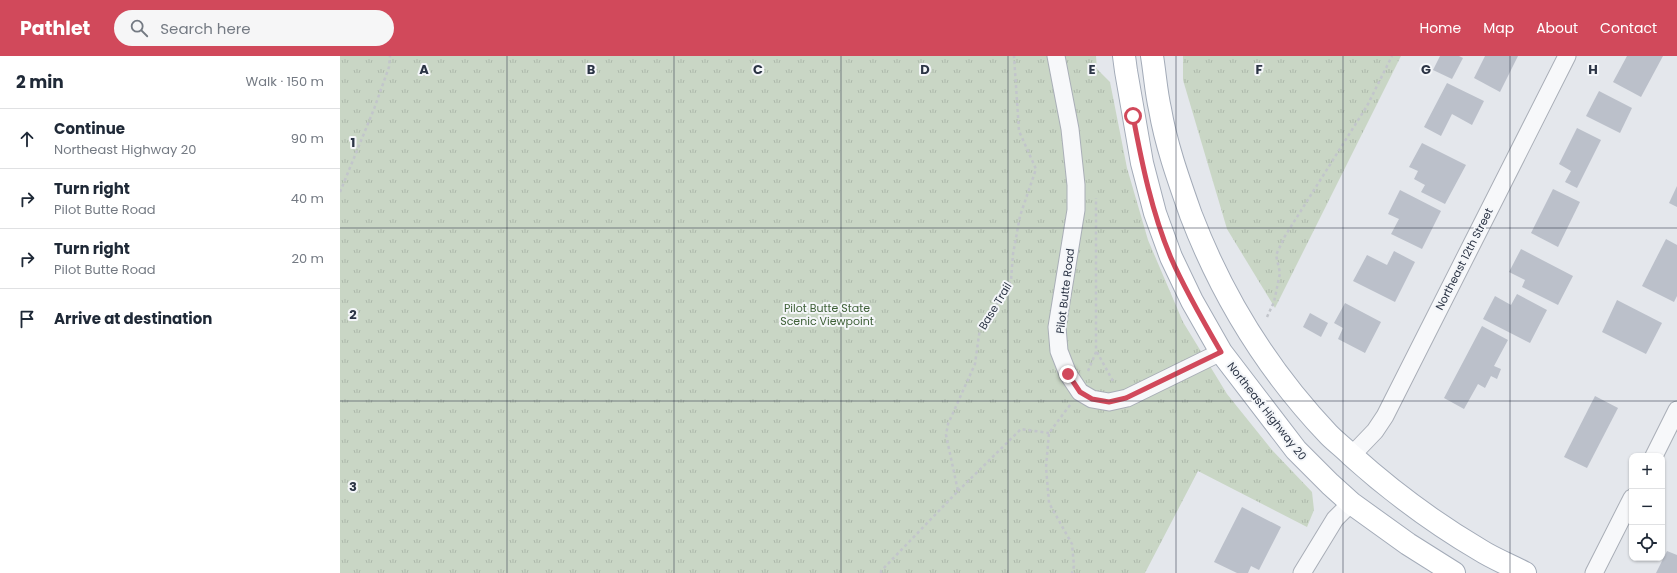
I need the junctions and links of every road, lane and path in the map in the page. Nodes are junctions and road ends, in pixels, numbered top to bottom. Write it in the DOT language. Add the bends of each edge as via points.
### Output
graph roads {
  1 [pos="390,56"];
  2 [pos="1014,56"];
  3 [pos="1056,56"];
  4 [pos="1124,56"];
  5 [pos="1152,56"];
  6 [pos="1392,56"];
  7 [pos="1567,56"];
  8 [pos="340,192"];
  9 [pos="1267,317"];
  10 [pos="1096,352"];
  11 [pos="1221,352"];
  12 [pos="1080,392"];
  13 [pos="1124,399"];
  14 [pos="1677,410"];
  15 [pos="1049,433"];
  16 [pos="1330,436"];
  17 [pos="1656,453"];
  18 [pos="1352,455"];
  19 [pos="958,491"];
  20 [pos="1351,503"];
  21 [pos="1629,504"];
  22 [pos="880,572"];
  23 [pos="1072,573"];
  24 [pos="1302,573"];
  25 [pos="1454,573"];
  26 [pos="1525,573"];
  27 [pos="1594,573"];
  1 -- 8 [label="path" via="389,67 374,109"];
  2 -- 19 [label="path, Base Trail" via="1019,130 1036,170 1020,216 1011,280 980,328 975,364 948,424 946,435"];
  3 -- 12 [label="street, Pilot Butte Road" via="1070,129 1076,185 1076,210 1058,327 1059,351 1068,374"];
  4 -- 11 [label="main road, Northeast Highway 20" via="1142,163 1155,213 1192,301"];
  5 -- 16 [label="main road" via="1160,110 1179,181 1204,247 1258,347 1290,391"];
  6 -- 9 [label="path" via="1366,106 1285,236 1276,255 1280,273 1274,302"];
  7 -- 18 [label="street, Northeast 12th Street" via="1385,416 1375,431"];
  10 -- 13 [label="path"];
  11 -- 13 [label="street"];
  11 -- 16 [label="main road" via="1236,346 1242,349 1286,408"];
  11 -- 20 [label="main road, Northeast Highway 20" via="1296,450"];
  12 -- 13 [label="street" via="1092,399 1109,402"];
  12 -- 15 [label="path"];
  14 -- 17 [label="street"];
  15 -- 19 [label="path" via="1020,429"];
  15 -- 23 [label="path" via="1046,467 1049,503 1072,544"];
  16 -- 18 [label="main road"];
  18 -- 26 [label="main road" via="1377,479 1451,532"];
  19 -- 22 [label="path"];
  20 -- 24 [label="street" via="1335,519"];
  20 -- 25 [label="main road, Northeast Highway 20"];
  21 -- 27 [label="street"];
}
